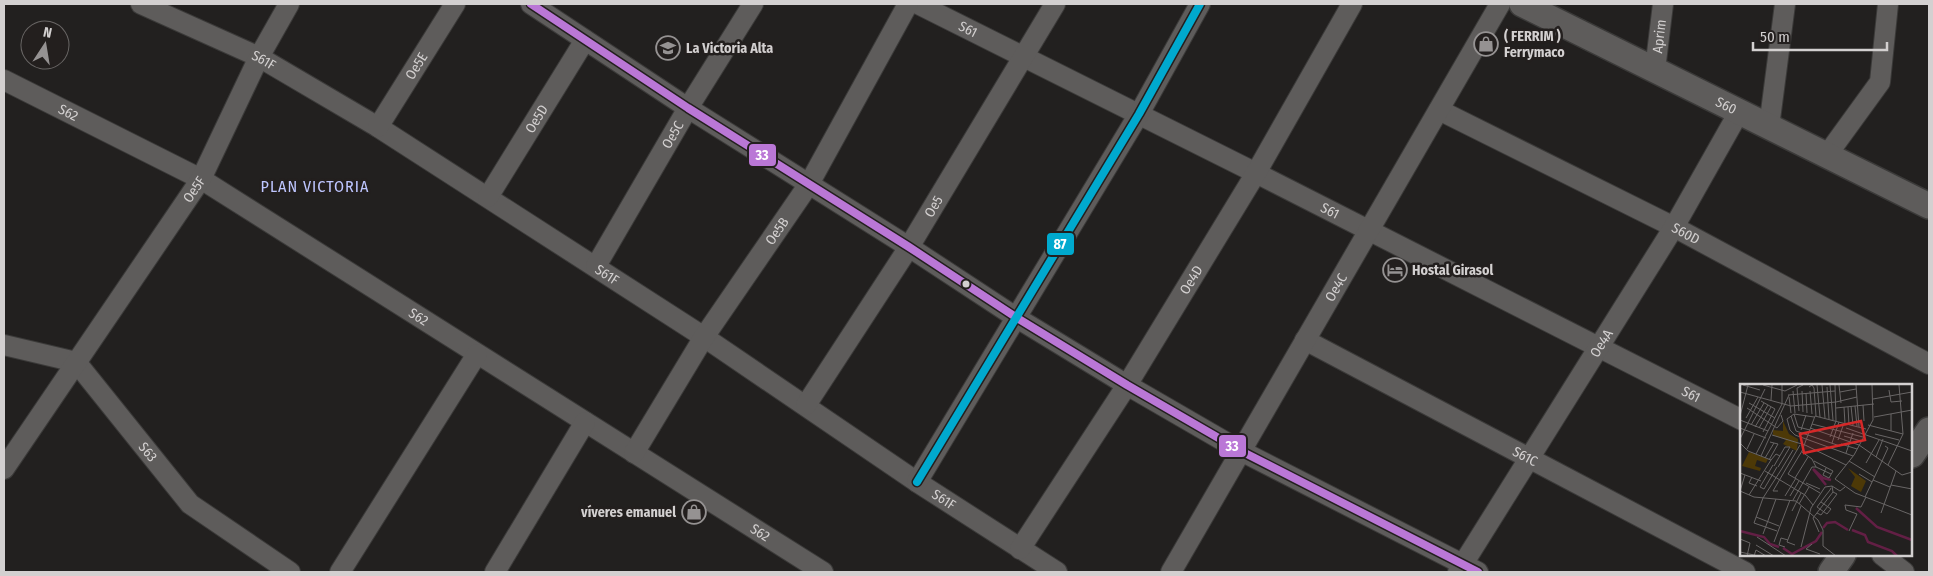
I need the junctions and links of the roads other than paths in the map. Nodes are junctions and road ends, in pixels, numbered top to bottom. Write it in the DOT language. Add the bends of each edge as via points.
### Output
graph roads {
  1 [pos="141,4"];
  2 [pos="289,4"];
  3 [pos="455,4"];
  4 [pos="531,4"];
  5 [pos="753,4"];
  6 [pos="908,4"];
  7 [pos="918,4"];
  8 [pos="1055,4"];
  9 [pos="1200,4"];
  10 [pos="1352,4"];
  11 [pos="1500,4"];
  12 [pos="1522,4"];
  13 [pos="1663,4"];
  14 [pos="1785,4"];
  15 [pos="1888,4"];
  16 [pos="1557,12"];
  17 [pos="585,40"];
  18 [pos="259,56"];
  19 [pos="1024,56"];
  20 [pos="1655,70"];
  21 [pos="4,80"];
  22 [pos="688,108"];
  23 [pos="1439,110"];
  24 [pos="1739,112"];
  25 [pos="1139,114"];
  26 [pos="378,126"];
  27 [pos="1769,127"];
  28 [pos="1827,155"];
  29 [pos="1256,172"];
  30 [pos="201,179"];
  31 [pos="809,184"];
  32 [pos="488,197"];
  33 [pos="1929,206"];
  34 [pos="1674,228"];
  35 [pos="1368,232"];
  36 [pos="909,247"];
  37 [pos="596,266"];
  38 [pos="1017,318"];
  39 [pos="704,337"];
  40 [pos="1306,340"];
  41 [pos="4,345"];
  42 [pos="1599,348"];
  43 [pos="477,354"];
  44 [pos="76,362"];
  45 [pos="1929,364"];
  46 [pos="1127,385"];
  47 [pos="806,406"];
  48 [pos="1740,419"];
  49 [pos="585,422"];
  50 [pos="1929,430"];
  51 [pos="1241,451"];
  52 [pos="634,453"];
  53 [pos="1913,454"];
  54 [pos="1530,458"];
  55 [pos="4,470"];
  56 [pos="917,482"];
  57 [pos="1020,549"];
  58 [pos="1842,556"];
  59 [pos="1883,556"];
  60 [pos="1466,569"];
  61 [pos="1175,571"];
  62 [pos="290,572"];
  63 [pos="340,572"];
  64 [pos="495,572"];
  65 [pos="823,572"];
  66 [pos="1057,572"];
  67 [pos="1745,572"];
  68 [pos="1831,572"];
  69 [pos="1904,572"];
  1 -- 18 [label="street, S61F"];
  2 -- 18 [label="street, Oe5F"];
  3 -- 26 [label="street, Oe5E"];
  4 -- 17 [label="street"];
  5 -- 22 [label="street, Oe5C"];
  6 -- 31 [label="street, Oe5B"];
  7 -- 19 [label="street, S61"];
  8 -- 19 [label="street, Oe5"];
  9 -- 25 [label="street"];
  10 -- 29 [label="street, Oe4D"];
  11 -- 23 [label="street, Oe4C"];
  12 -- 16 [label="street, S60"];
  13 -- 20 [label="street, Aprim"];
  14 -- 27 [label="street"];
  15 -- 28 [label="street" via="1880,82"];
  16 -- 20 [label="street, S60"];
  17 -- 22 [label="street"];
  17 -- 32 [label="street, Oe5D"];
  18 -- 26 [label="street, S61F"];
  18 -- 30 [label="street, Oe5F"];
  19 -- 25 [label="street, S61"];
  19 -- 36 [label="street, Oe5"];
  20 -- 24 [label="street, S60"];
  21 -- 30 [label="street, S62"];
  22 -- 31 [label="street"];
  22 -- 37 [label="street, Oe5C"];
  23 -- 34 [label="street, S60D"];
  23 -- 35 [label="street, Oe4C"];
  24 -- 27 [label="street, S60"];
  24 -- 34 [label="street, Oe4A"];
  25 -- 29 [label="street, S61"];
  25 -- 38 [label="street"];
  26 -- 32 [label="street, S61F"];
  27 -- 28 [label="street, S60"];
  28 -- 33 [label="street, S60"];
  29 -- 35 [label="street, S61"];
  29 -- 46 [label="street, Oe4D"];
  30 -- 43 [label="street, S62"];
  30 -- 44 [label="street, Oe5F"];
  31 -- 36 [label="street"];
  31 -- 39 [label="street, Oe5B"];
  32 -- 37 [label="street, S61F"];
  34 -- 42 [label="street, Oe4A"];
  34 -- 45 [label="street, S60D"];
  35 -- 40 [label="street, Oe4C"];
  35 -- 42 [label="street, S61"];
  36 -- 38 [label="street"];
  36 -- 47 [label="street, Oe5"];
  37 -- 39 [label="street, S61F"];
  38 -- 46 [label="street"];
  38 -- 56 [label="street"];
  39 -- 47 [label="street, S61F"];
  39 -- 52 [label="street, Oe5B"];
  40 -- 51 [label="street, Oe4C"];
  40 -- 54 [label="street, S61C"];
  41 -- 44 [label="street"];
  42 -- 48 [label="street, S61"];
  42 -- 54 [label="street, Oe4A"];
  43 -- 49 [label="street, S62"];
  43 -- 63 [label="street"];
  44 -- 55 [label="street, Oe5F"];
  44 -- 62 [label="street, S63" via="190,504"];
  46 -- 51 [label="street"];
  46 -- 57 [label="street, Oe4D"];
  47 -- 56 [label="street, S61F"];
  49 -- 52 [label="street, S62"];
  49 -- 64 [label="street"];
  50 -- 53 [label="street"];
  51 -- 60 [label="street"];
  51 -- 61 [label="street, Oe4C"];
  52 -- 65 [label="street, S62"];
  54 -- 60 [label="street, Oe4A"];
  54 -- 67 [label="street, S61C"];
  56 -- 57 [label="street, S61F"];
  57 -- 66 [label="street, S61F"];
  58 -- 68 [label="street"];
  59 -- 69 [label="street"];
}
